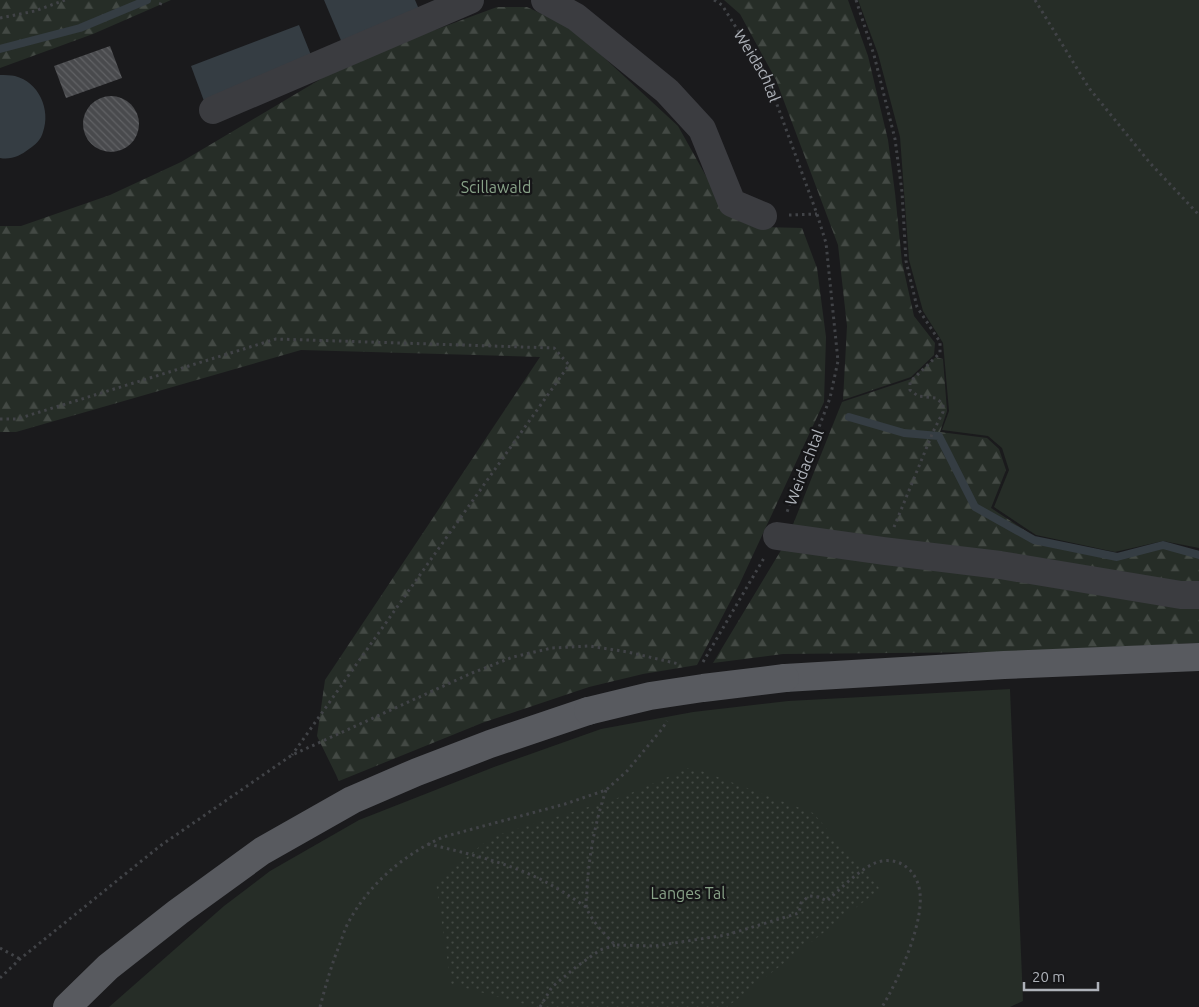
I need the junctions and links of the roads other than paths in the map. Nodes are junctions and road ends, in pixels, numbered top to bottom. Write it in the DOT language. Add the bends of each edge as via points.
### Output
graph roads {
  1 [pos="470,0"];
  2 [pos="545,0"];
  3 [pos="426,9"];
  4 [pos="213,110"];
  5 [pos="763,216"];
  6 [pos="777,536"];
  7 [pos="1199,595"];
  8 [pos="1199,657"];
  9 [pos="66,1007"];
  1 -- 3 [label="street"];
  2 -- 5 [label="street" via="576,17 667,91 702,129 732,203"];
  3 -- 4 [label="street"];
  6 -- 7 [label="street"];
  8 -- 9 [label="main road, bridge" via="785,678 650,696 588,711 401,779 352,800 278,841 178,912 108,968"];
}
